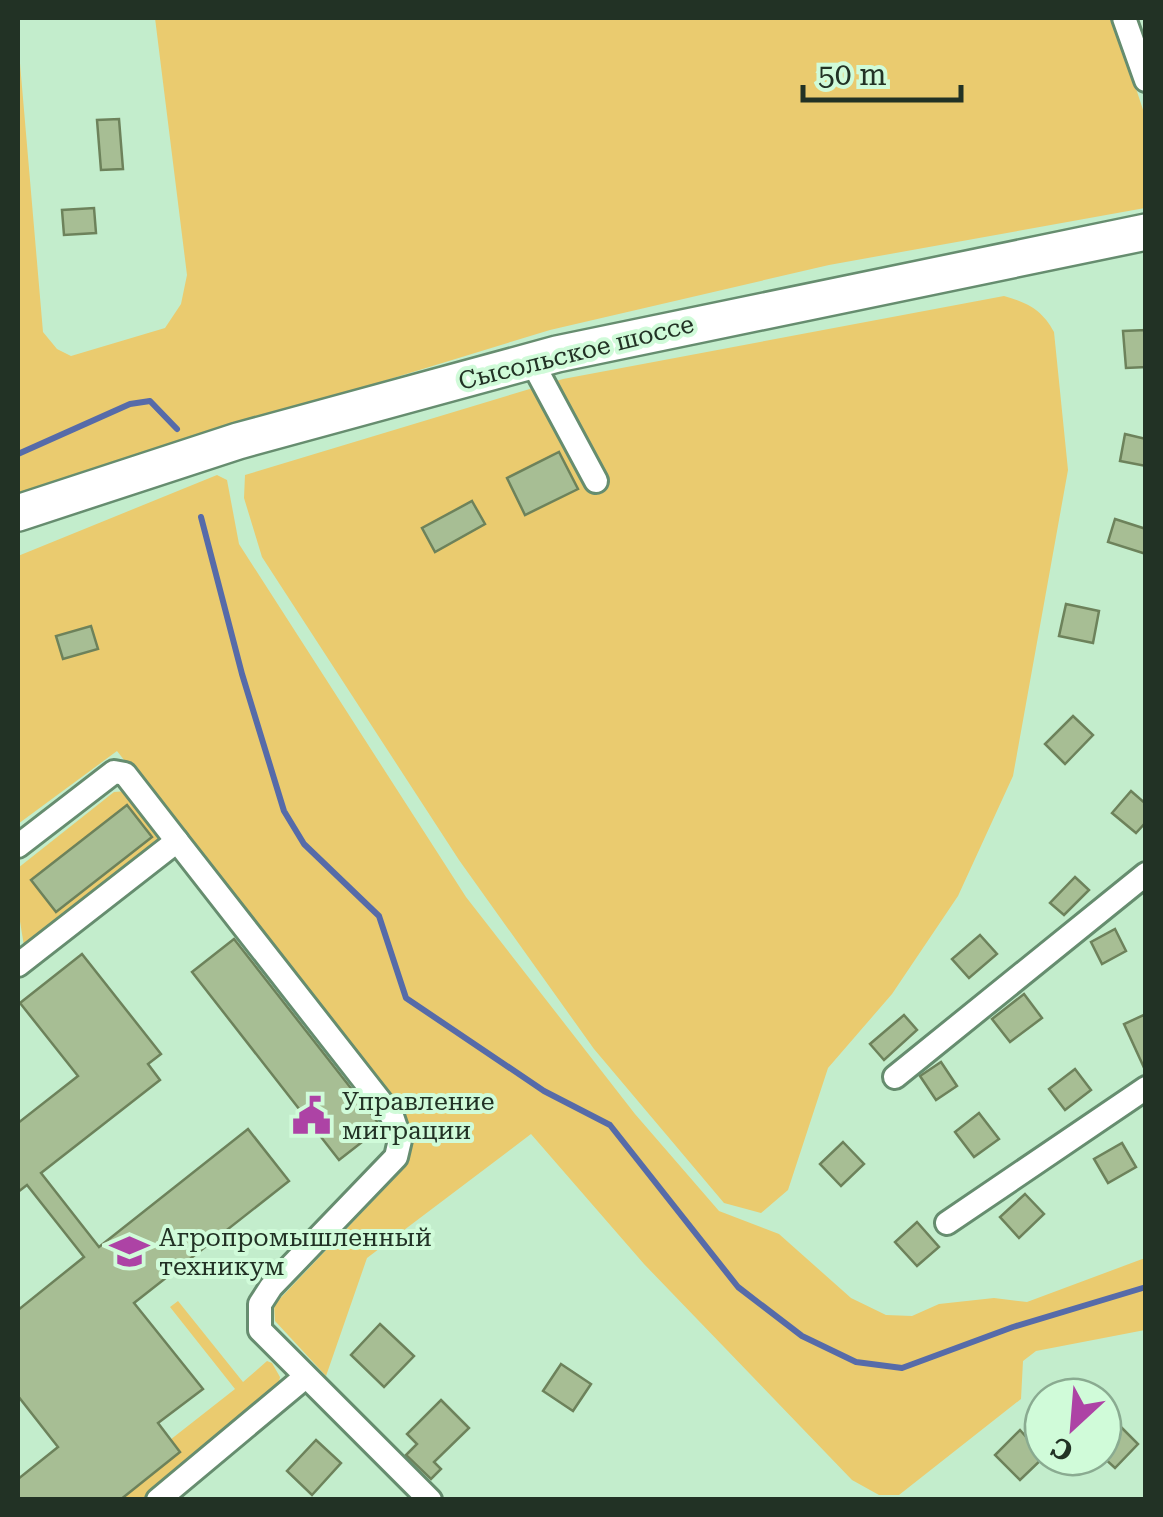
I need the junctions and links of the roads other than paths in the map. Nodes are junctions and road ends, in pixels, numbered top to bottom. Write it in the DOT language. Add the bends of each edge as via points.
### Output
graph roads {
  1 [pos="1124,18"];
  2 [pos="1146,80"];
  3 [pos="1146,232"];
  4 [pos="532,360"];
  5 [pos="596,481"];
  6 [pos="18,513"];
  7 [pos="177,841"];
  8 [pos="18,846"];
  9 [pos="1146,874"];
  10 [pos="18,965"];
  11 [pos="895,1077"];
  12 [pos="1146,1088"];
  13 [pos="947,1223"];
  14 [pos="304,1378"];
  15 [pos="158,1500"];
  16 [pos="430,1500"];
  1 -- 2 [label="street"];
  3 -- 4 [label="highway, Сысольское шоссе"];
  4 -- 5 [label="street"];
  4 -- 6 [label="highway, Сысольское шоссе" via="238,441"];
  7 -- 8 [label="street" via="125,774 114,772"];
  7 -- 10 [label="street"];
  7 -- 14 [label="street" via="392,1116 400,1140 396,1157 260,1304 260,1330"];
  9 -- 11 [label="street"];
  12 -- 13 [label="street"];
  14 -- 15 [label="street"];
  14 -- 16 [label="street"];
}
